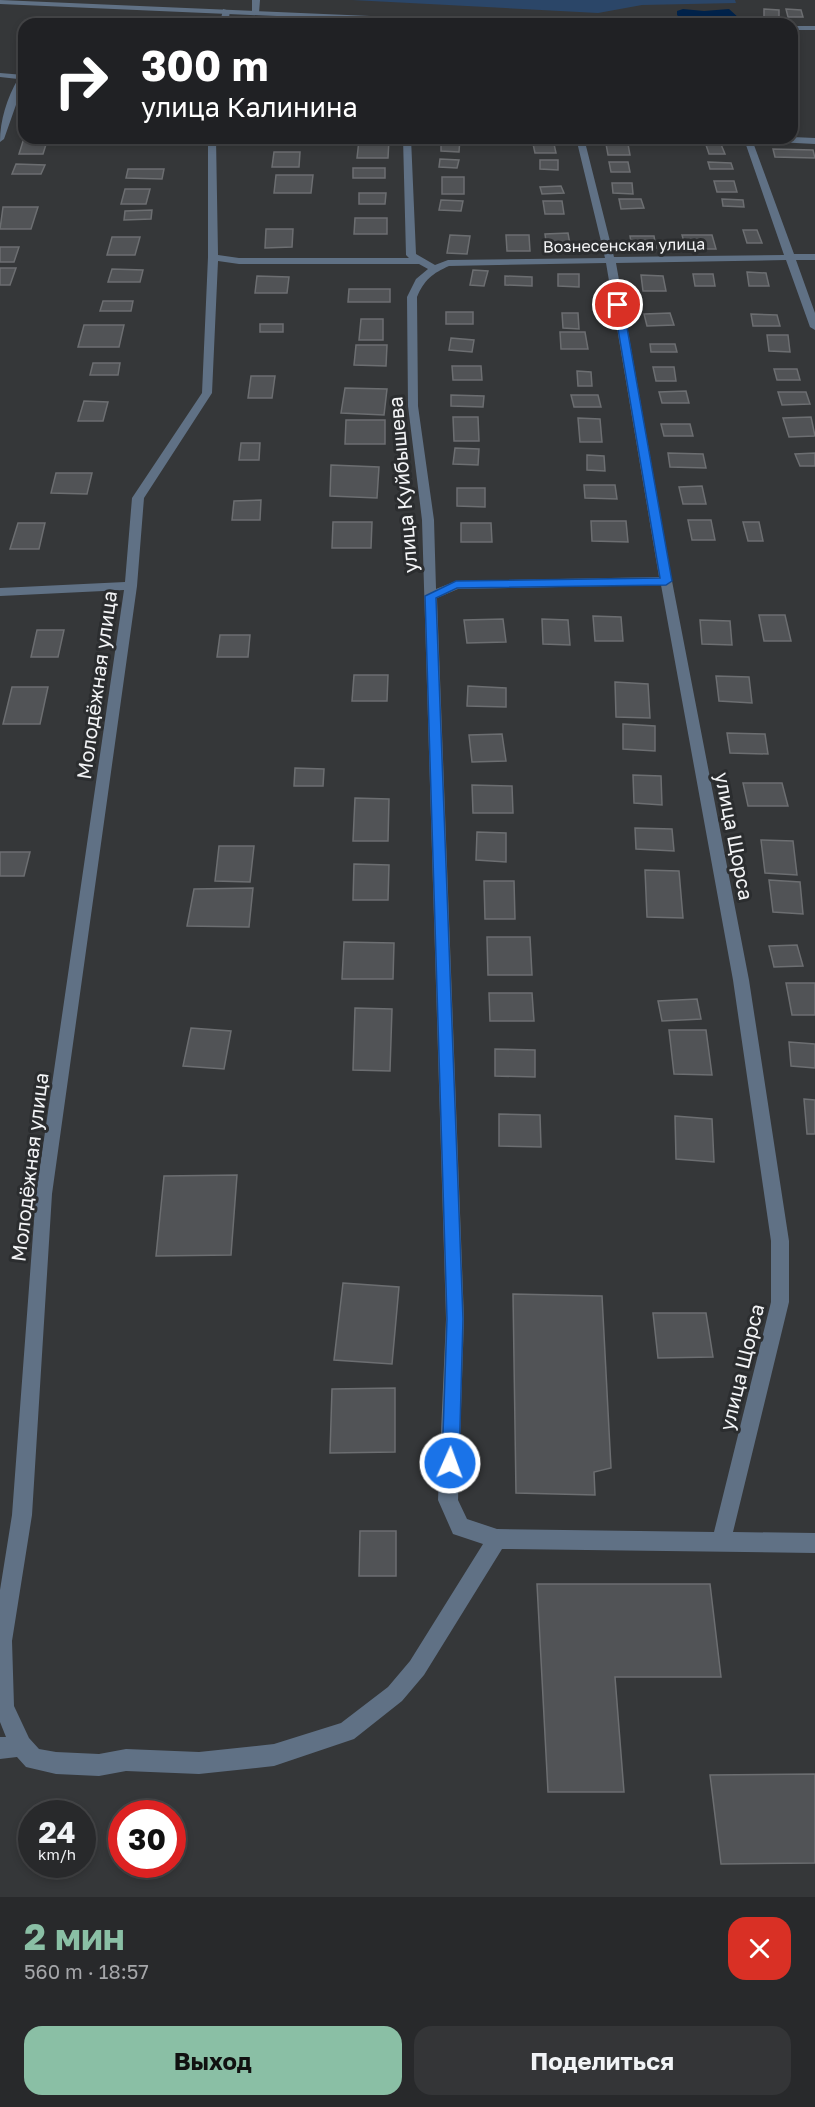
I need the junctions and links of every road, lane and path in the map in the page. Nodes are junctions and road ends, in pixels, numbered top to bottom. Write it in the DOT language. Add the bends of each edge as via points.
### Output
graph roads {
  1 [pos="256,0"];
  2 [pos="0,2"];
  3 [pos="226,11"];
  4 [pos="255,11"];
  5 [pos="225,18"];
  6 [pos="393,18"];
  7 [pos="798,28"];
  8 [pos="815,28"];
  9 [pos="0,75"];
  10 [pos="18,76"];
  11 [pos="18,86"];
  12 [pos="0,139"];
  13 [pos="798,140"];
  14 [pos="815,141"];
  15 [pos="212,144"];
  16 [pos="407,144"];
  17 [pos="581,144"];
  18 [pos="750,144"];
  19 [pos="213,257"];
  20 [pos="792,257"];
  21 [pos="815,257"];
  22 [pos="610,260"];
  23 [pos="420,261"];
  24 [pos="434,269"];
  25 [pos="815,327"];
  26 [pos="666,581"];
  27 [pos="131,586"];
  28 [pos="0,592"];
  29 [pos="430,596"];
  30 [pos="497,1539"];
  31 [pos="720,1542"];
  32 [pos="815,1543"];
  33 [pos="10,1747"];
  1 -- 4 [label="street"];
  2 -- 3 [label="street"];
  3 -- 4 [label="street"];
  3 -- 5 [label="street"];
  4 -- 6 [label="street"];
  7 -- 8 [label="street"];
  9 -- 10 [label="street"];
  11 -- 12 [label="street"];
  13 -- 14 [label="street"];
  15 -- 19 [label="street, Молодёжная улица"];
  16 -- 23 [label="street" via="411,255"];
  17 -- 22 [label="street, улица Щорса"];
  18 -- 20 [label="street"];
  19 -- 23 [label="street" via="239,261"];
  19 -- 27 [label="street, Молодёжная улица" via="207,393 138,498"];
  20 -- 21 [label="street, Вознесенская улица"];
  20 -- 22 [label="street, Вознесенская улица"];
  20 -- 25 [label="street"];
  22 -- 24 [label="street, Вознесенская улица" via="447,263"];
  22 -- 26 [label="street, улица Щорса"];
  23 -- 24 [label="street"];
  24 -- 29 [label="street, улица Куйбышева" via="419,281 412,297 413,406 428,520"];
  26 -- 29 [label="street" via="456,585"];
  26 -- 31 [label="street, улица Щорса" via="741,980 780,1241 780,1302"];
  27 -- 28 [label="street"];
  27 -- 33 [label="street, Молодёжная улица" via="44,1194 22,1515 2,1641"];
  29 -- 30 [label="street, улица Куйбышева" via="455,1319 448,1500 460,1527"];
  30 -- 31 [label="street, улица Куйбышева"];
  30 -- 33 [label="street, Молодёжная улица" via="417,1668 394,1694 347,1732 274,1755 199,1763 56,1762 34,1760"];
  31 -- 32 [label="street, улица Куйбышева"];
}
